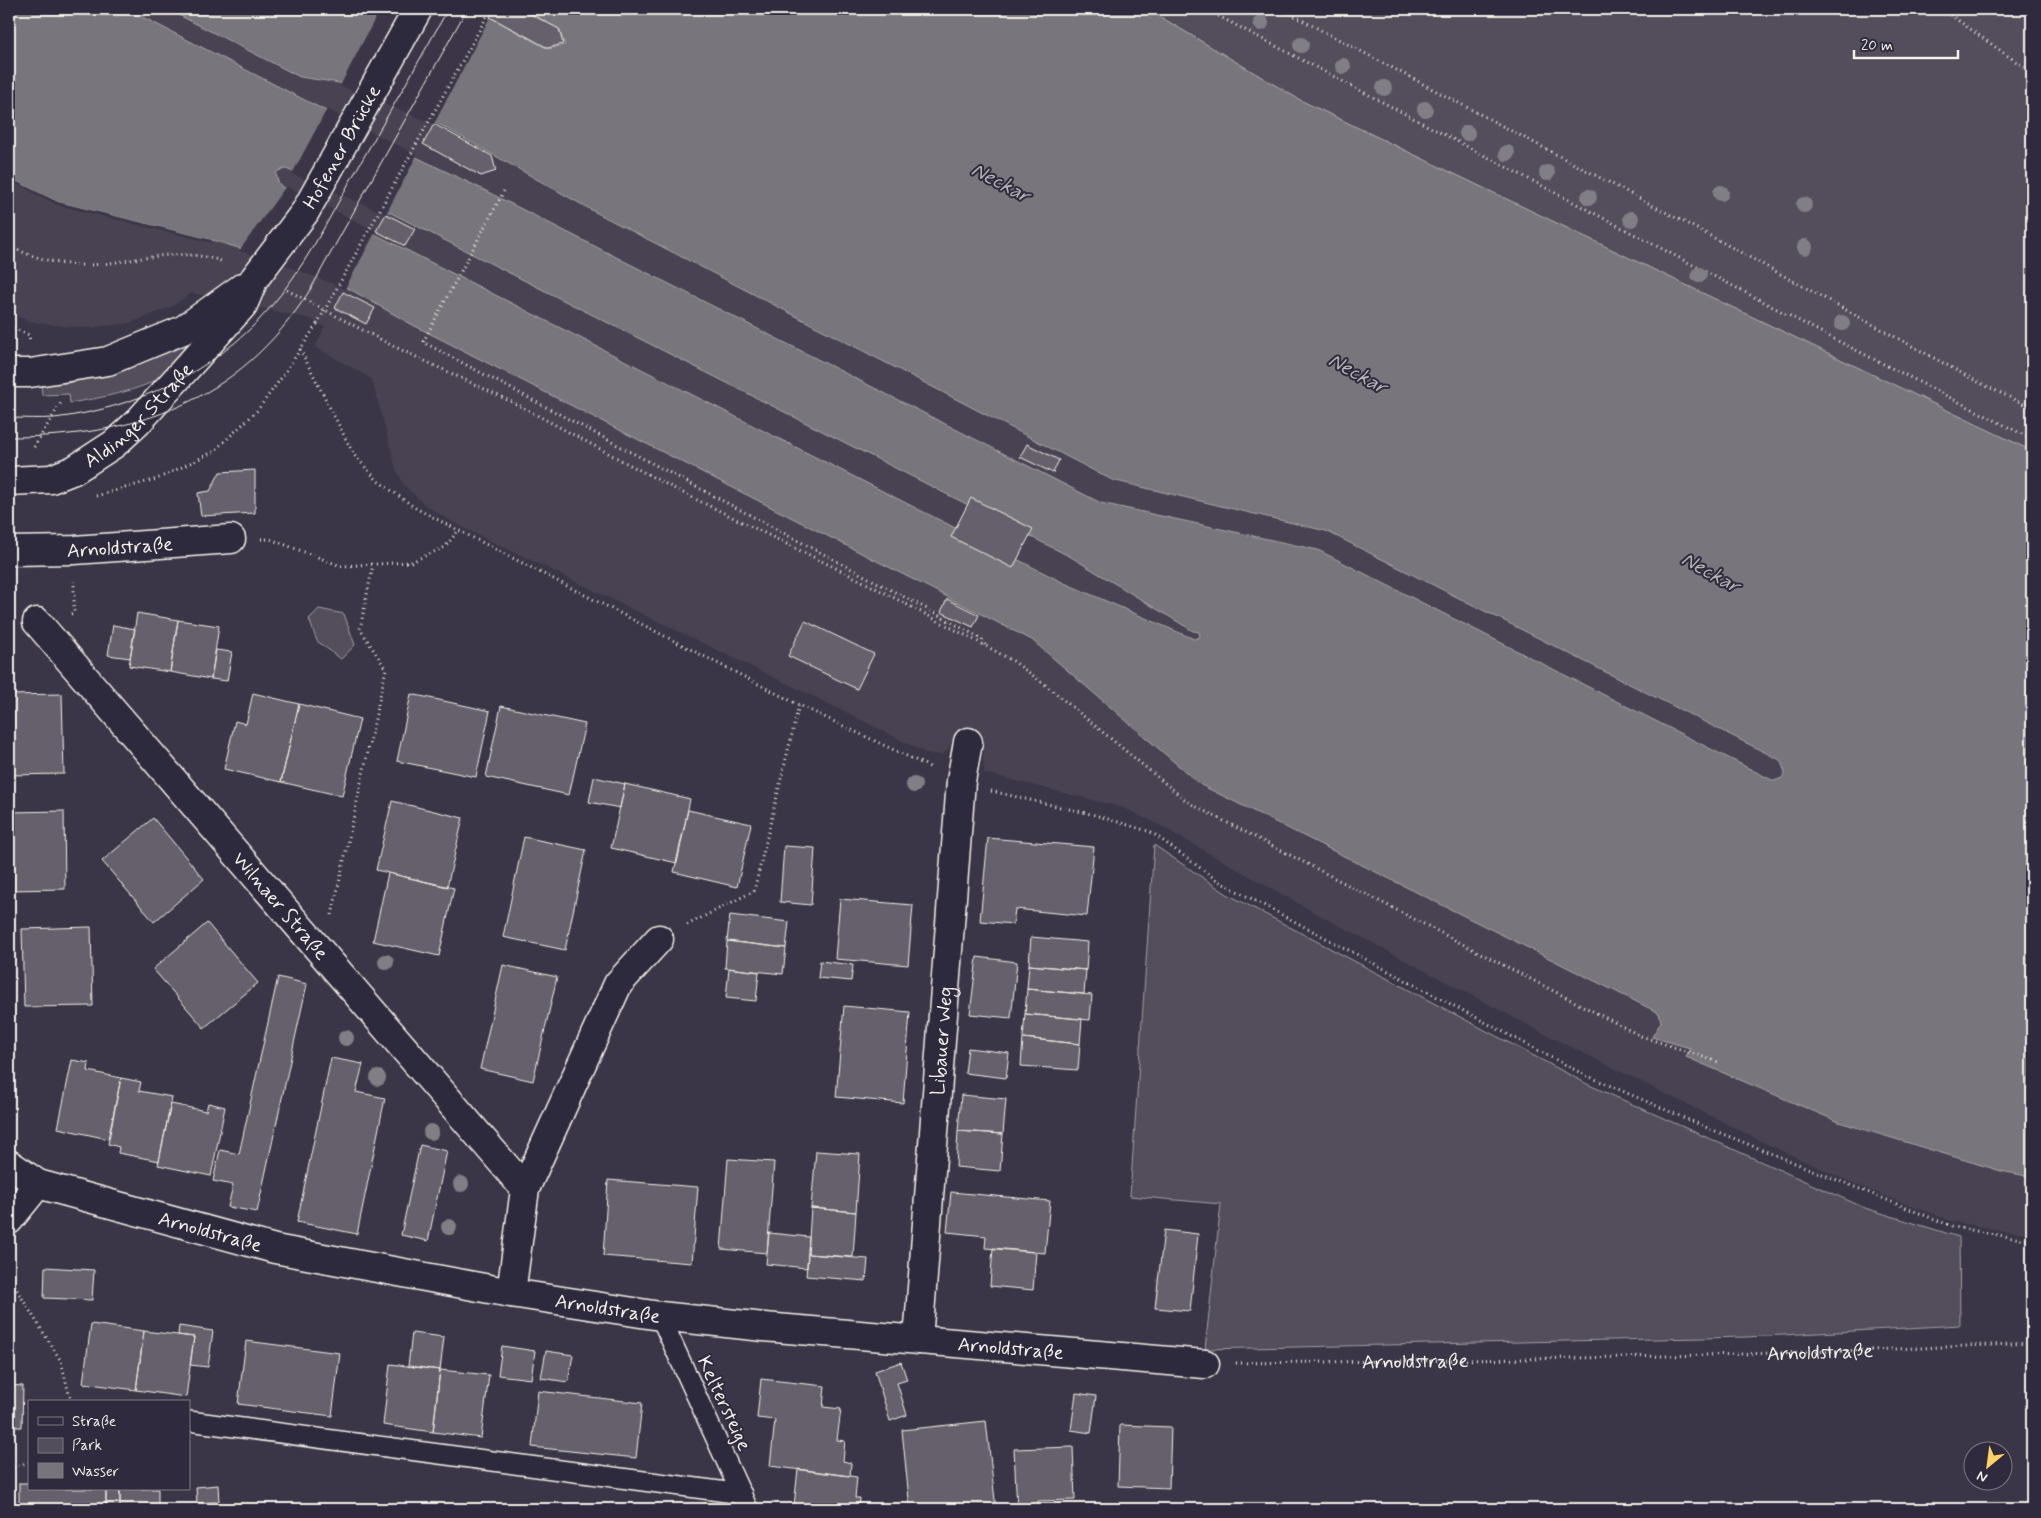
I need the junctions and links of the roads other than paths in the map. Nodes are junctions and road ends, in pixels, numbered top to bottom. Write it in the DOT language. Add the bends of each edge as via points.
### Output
graph roads {
  1 [pos="418,9"];
  2 [pos="233,303"];
  3 [pos="19,373"];
  4 [pos="9,481"];
  5 [pos="231,539"];
  6 [pos="9,551"];
  7 [pos="37,622"];
  8 [pos="968,742"];
  9 [pos="658,939"];
  10 [pos="9,1164"];
  11 [pos="38,1184"];
  12 [pos="525,1189"];
  13 [pos="9,1220"];
  14 [pos="511,1293"];
  15 [pos="660,1316"];
  16 [pos="918,1340"];
  17 [pos="1205,1364"];
  18 [pos="190,1421"];
  19 [pos="745,1502"];
  1 -- 2 [label="street, Hofener Brücke, bridge" via="305,212"];
  2 -- 3 [label="street, Aldinger Straße" via="183,330 108,361"];
  2 -- 4 [label="street, Aldinger Straße" via="138,422 114,444 74,470 51,479"];
  5 -- 6 [label="street, Arnoldstraße" via="74,550"];
  7 -- 12 [label="street, Wilnaer Straße"];
  8 -- 16 [label="street, Libauer Weg" via="961,782"];
  9 -- 12 [label="street" via="618,984"];
  10 -- 11 [label="street, Arnoldstraße"];
  11 -- 13 [label="street"];
  11 -- 14 [label="street, Arnoldstraße" via="274,1249"];
  12 -- 14 [label="street"];
  14 -- 15 [label="street, Arnoldstraße"];
  15 -- 16 [label="street, Arnoldstraße"];
  15 -- 19 [label="lane, Keltersteige"];
  16 -- 17 [label="street, Arnoldstraße"];
  18 -- 19 [label="lane"];
}
